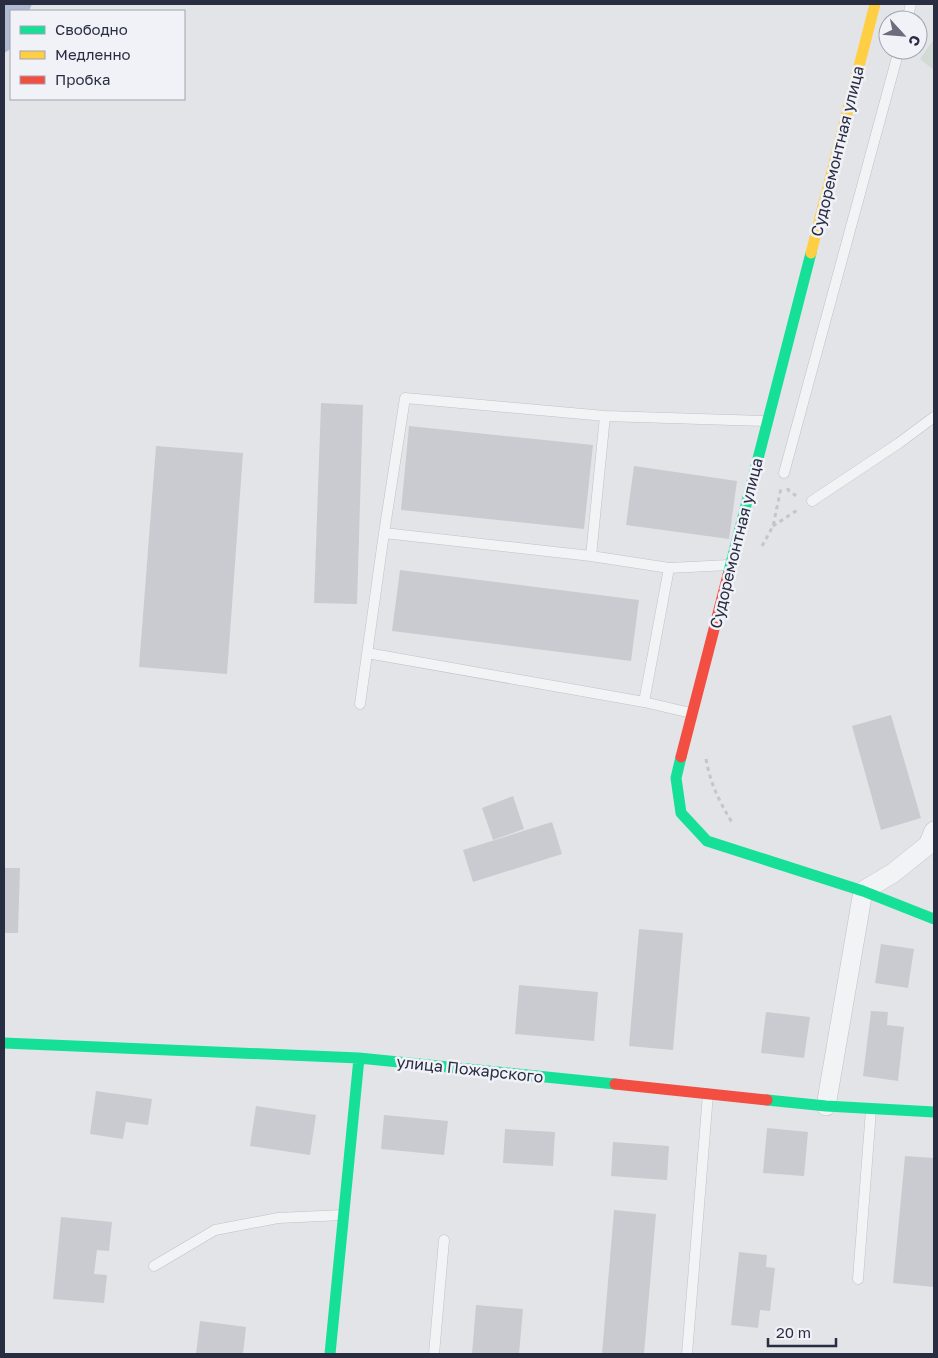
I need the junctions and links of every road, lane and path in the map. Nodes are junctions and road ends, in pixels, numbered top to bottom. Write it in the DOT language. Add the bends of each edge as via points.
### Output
graph roads {
  1 [pos="875,4"];
  2 [pos="896,60"];
  3 [pos="605,416"];
  4 [pos="934,417"];
  5 [pos="768,421"];
  6 [pos="784,473"];
  7 [pos="812,501"];
  8 [pos="773,526"];
  9 [pos="384,533"];
  10 [pos="762,546"];
  11 [pos="591,556"];
  12 [pos="730,565"];
  13 [pos="669,568"];
  14 [pos="367,652"];
  15 [pos="644,702"];
  16 [pos="360,704"];
  17 [pos="692,714"];
  18 [pos="707,751"];
  19 [pos="734,826"];
  20 [pos="934,832"];
  21 [pos="863,892"];
  22 [pos="934,919"];
  23 [pos="4,1043"];
  24 [pos="359,1058"];
  25 [pos="708,1094"];
  26 [pos="826,1106"];
  27 [pos="871,1109"];
  28 [pos="934,1112"];
  29 [pos="344,1215"];
  30 [pos="444,1240"];
  31 [pos="154,1266"];
  32 [pos="858,1279"];
  33 [pos="330,1354"];
  34 [pos="434,1354"];
  35 [pos="687,1354"];
  1 -- 5 [label="street, Судоремонтная улица"];
  2 -- 6 [label="lane"];
  3 -- 5 [label="lane"];
  3 -- 9 [label="lane" via="405,398"];
  3 -- 11 [label="lane"];
  4 -- 7 [label="lane"];
  5 -- 12 [label="street, Судоремонтная улица"];
  6 -- 7 [label="path" via="788,490"];
  6 -- 8 [label="path"];
  7 -- 8 [label="path"];
  8 -- 10 [label="path"];
  9 -- 11 [label="lane"];
  9 -- 14 [label="lane"];
  11 -- 13 [label="lane"];
  12 -- 13 [label="lane"];
  12 -- 17 [label="street, Судоремонтная улица"];
  13 -- 15 [label="lane"];
  14 -- 15 [label="lane"];
  14 -- 16 [label="lane"];
  15 -- 17 [label="lane"];
  17 -- 21 [label="street, Судоремонтная улица" via="676,778 681,813 706,841"];
  18 -- 19 [label="path" via="712,785"];
  20 -- 21 [label="street" via="928,846"];
  21 -- 22 [label="street, Судоремонтная улица"];
  21 -- 26 [label="street"];
  23 -- 24 [label="street, улица Пожарского"];
  24 -- 25 [label="street, улица Пожарского"];
  24 -- 29 [label="street"];
  25 -- 26 [label="street, улица Пожарского"];
  25 -- 35 [label="lane"];
  26 -- 27 [label="street, улица Пожарского"];
  27 -- 28 [label="street, улица Пожарского"];
  27 -- 32 [label="lane"];
  29 -- 31 [label="lane" via="278,1218 214,1230"];
  29 -- 33 [label="street"];
  30 -- 34 [label="lane"];
}
